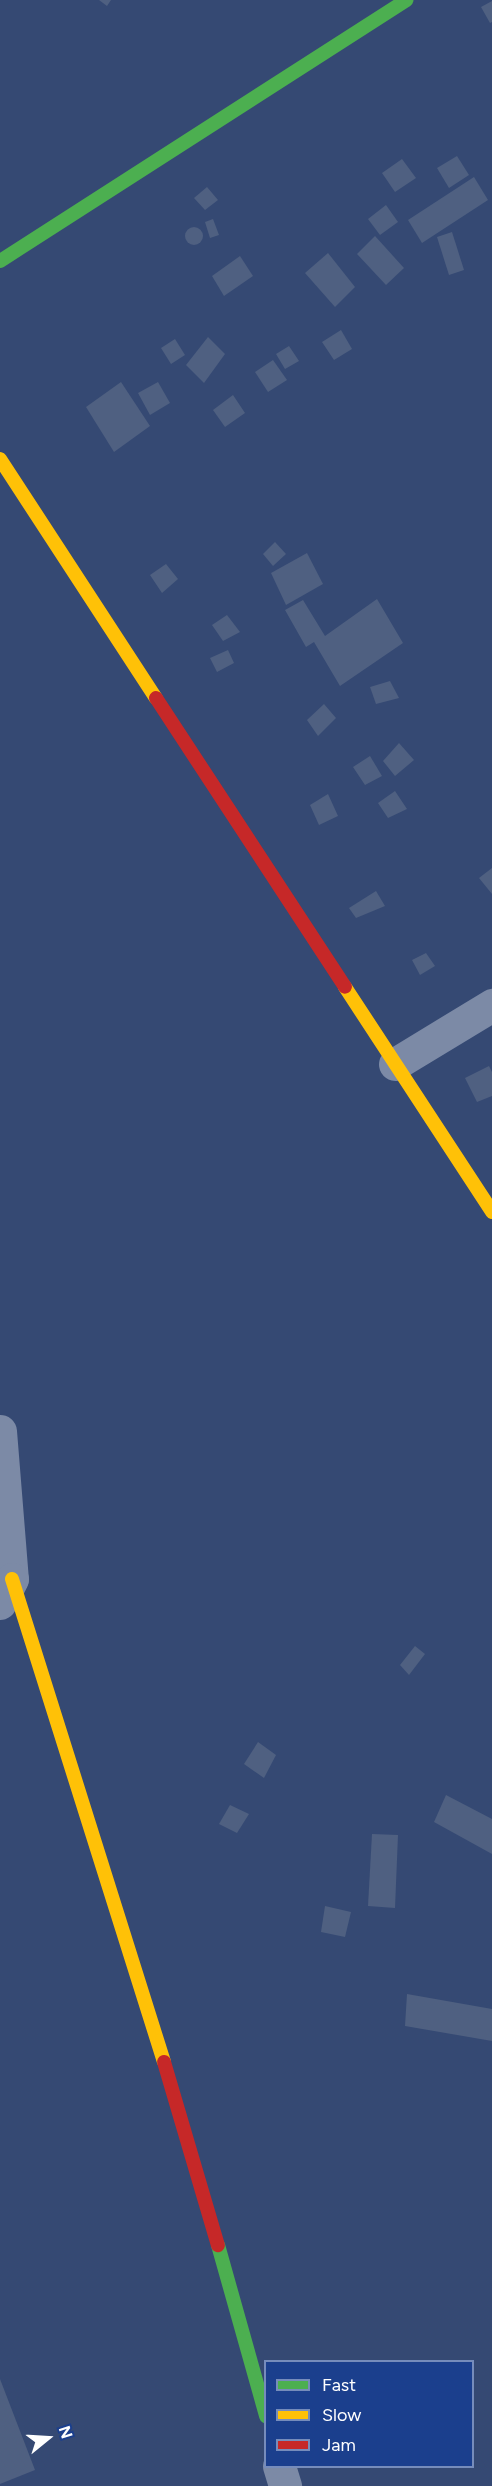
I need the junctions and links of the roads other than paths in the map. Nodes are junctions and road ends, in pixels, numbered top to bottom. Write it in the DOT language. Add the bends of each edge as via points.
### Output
graph roads {
  1 [pos="407,0"];
  2 [pos="0,261"];
  3 [pos="0,459"];
  4 [pos="492,1005"];
  5 [pos="395,1065"];
  6 [pos="492,1212"];
  7 [pos="0,1431"];
  8 [pos="6,1591"];
  9 [pos="264,2409"];
  10 [pos="280,2468"];
  11 [pos="285,2486"];
  1 -- 2 [label="street"];
  3 -- 5 [label="street"];
  4 -- 5 [label="street"];
  5 -- 6 [label="street"];
  7 -- 8 [label="street"];
  8 -- 9 [label="street" via="195,2157"];
  10 -- 11 [label="street"];
}
